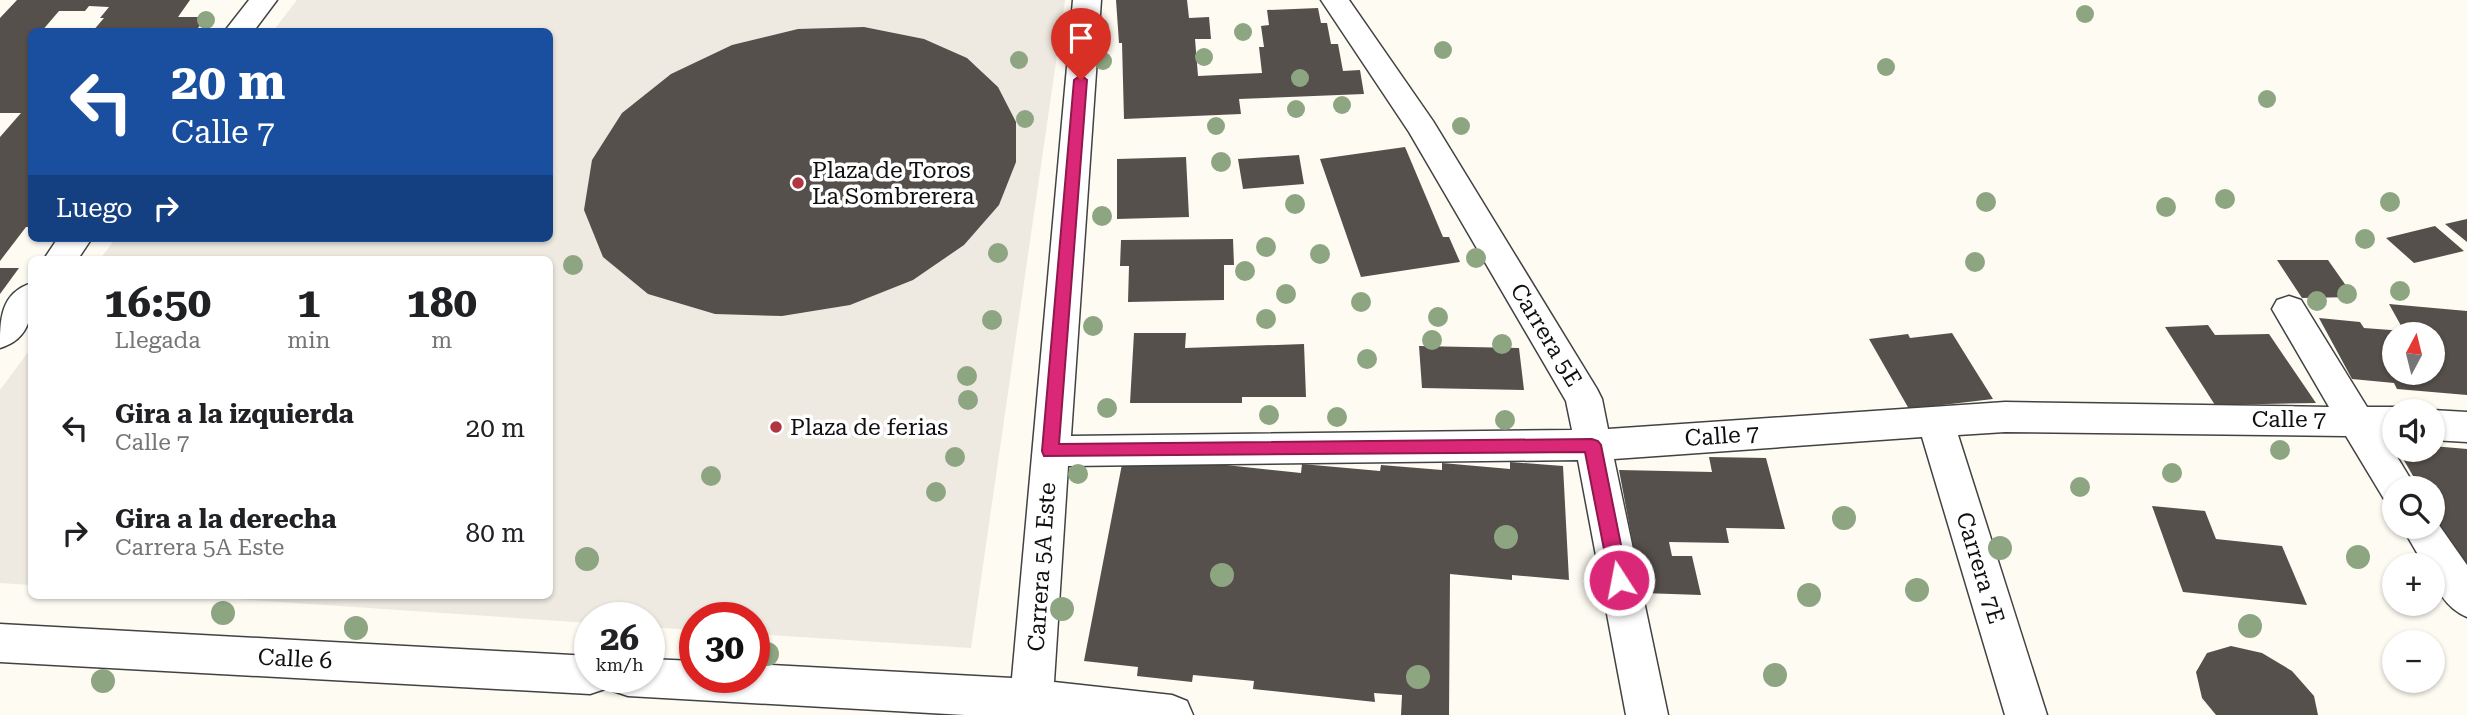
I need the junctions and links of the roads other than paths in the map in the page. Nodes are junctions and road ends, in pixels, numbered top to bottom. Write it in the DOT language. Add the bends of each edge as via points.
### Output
graph roads {
  1 [pos="263,0"];
  2 [pos="1087,0"];
  3 [pos="1335,0"];
  4 [pos="241,28"];
  5 [pos="73,242"];
  6 [pos="62,256"];
  7 [pos="28,300"];
  8 [pos="2289,309"];
  9 [pos="1,334"];
  10 [pos="2354,419"];
  11 [pos="1934,421"];
  12 [pos="2382,421"];
  13 [pos="2445,426"];
  14 [pos="2467,427"];
  15 [pos="1592,445"];
  16 [pos="1050,451"];
  17 [pos="2390,476"];
  18 [pos="2429,539"];
  19 [pos="2467,599"];
  20 [pos="0,643"];
  21 [pos="574,674"];
  22 [pos="665,680"];
  23 [pos="1031,707"];
  24 [pos="1172,715"];
  25 [pos="1647,715"];
  26 [pos="2026,715"];
  1 -- 4 [label="street"];
  2 -- 16 [label="street, Carrera 5A Este"];
  3 -- 15 [label="street, Carrera 5E" via="1422,128 1584,400"];
  5 -- 6 [label="street"];
  7 -- 9 [label="street"];
  8 -- 10 [label="street"];
  10 -- 11 [label="street, Calle 7" via="2005,417"];
  10 -- 12 [label="street, Calle 7"];
  10 -- 17 [label="street"];
  11 -- 15 [label="street, Calle 7"];
  11 -- 26 [label="street, Carrera 7E"];
  13 -- 14 [label="street"];
  15 -- 16 [label="street, Calle 7"];
  15 -- 25 [label="street, Carrera 5E"];
  16 -- 23 [label="street, Carrera 5A Este"];
  18 -- 19 [label="street"];
  20 -- 21 [label="street, Calle 6"];
  22 -- 23 [label="street"];
  23 -- 24 [label="street"];
}
